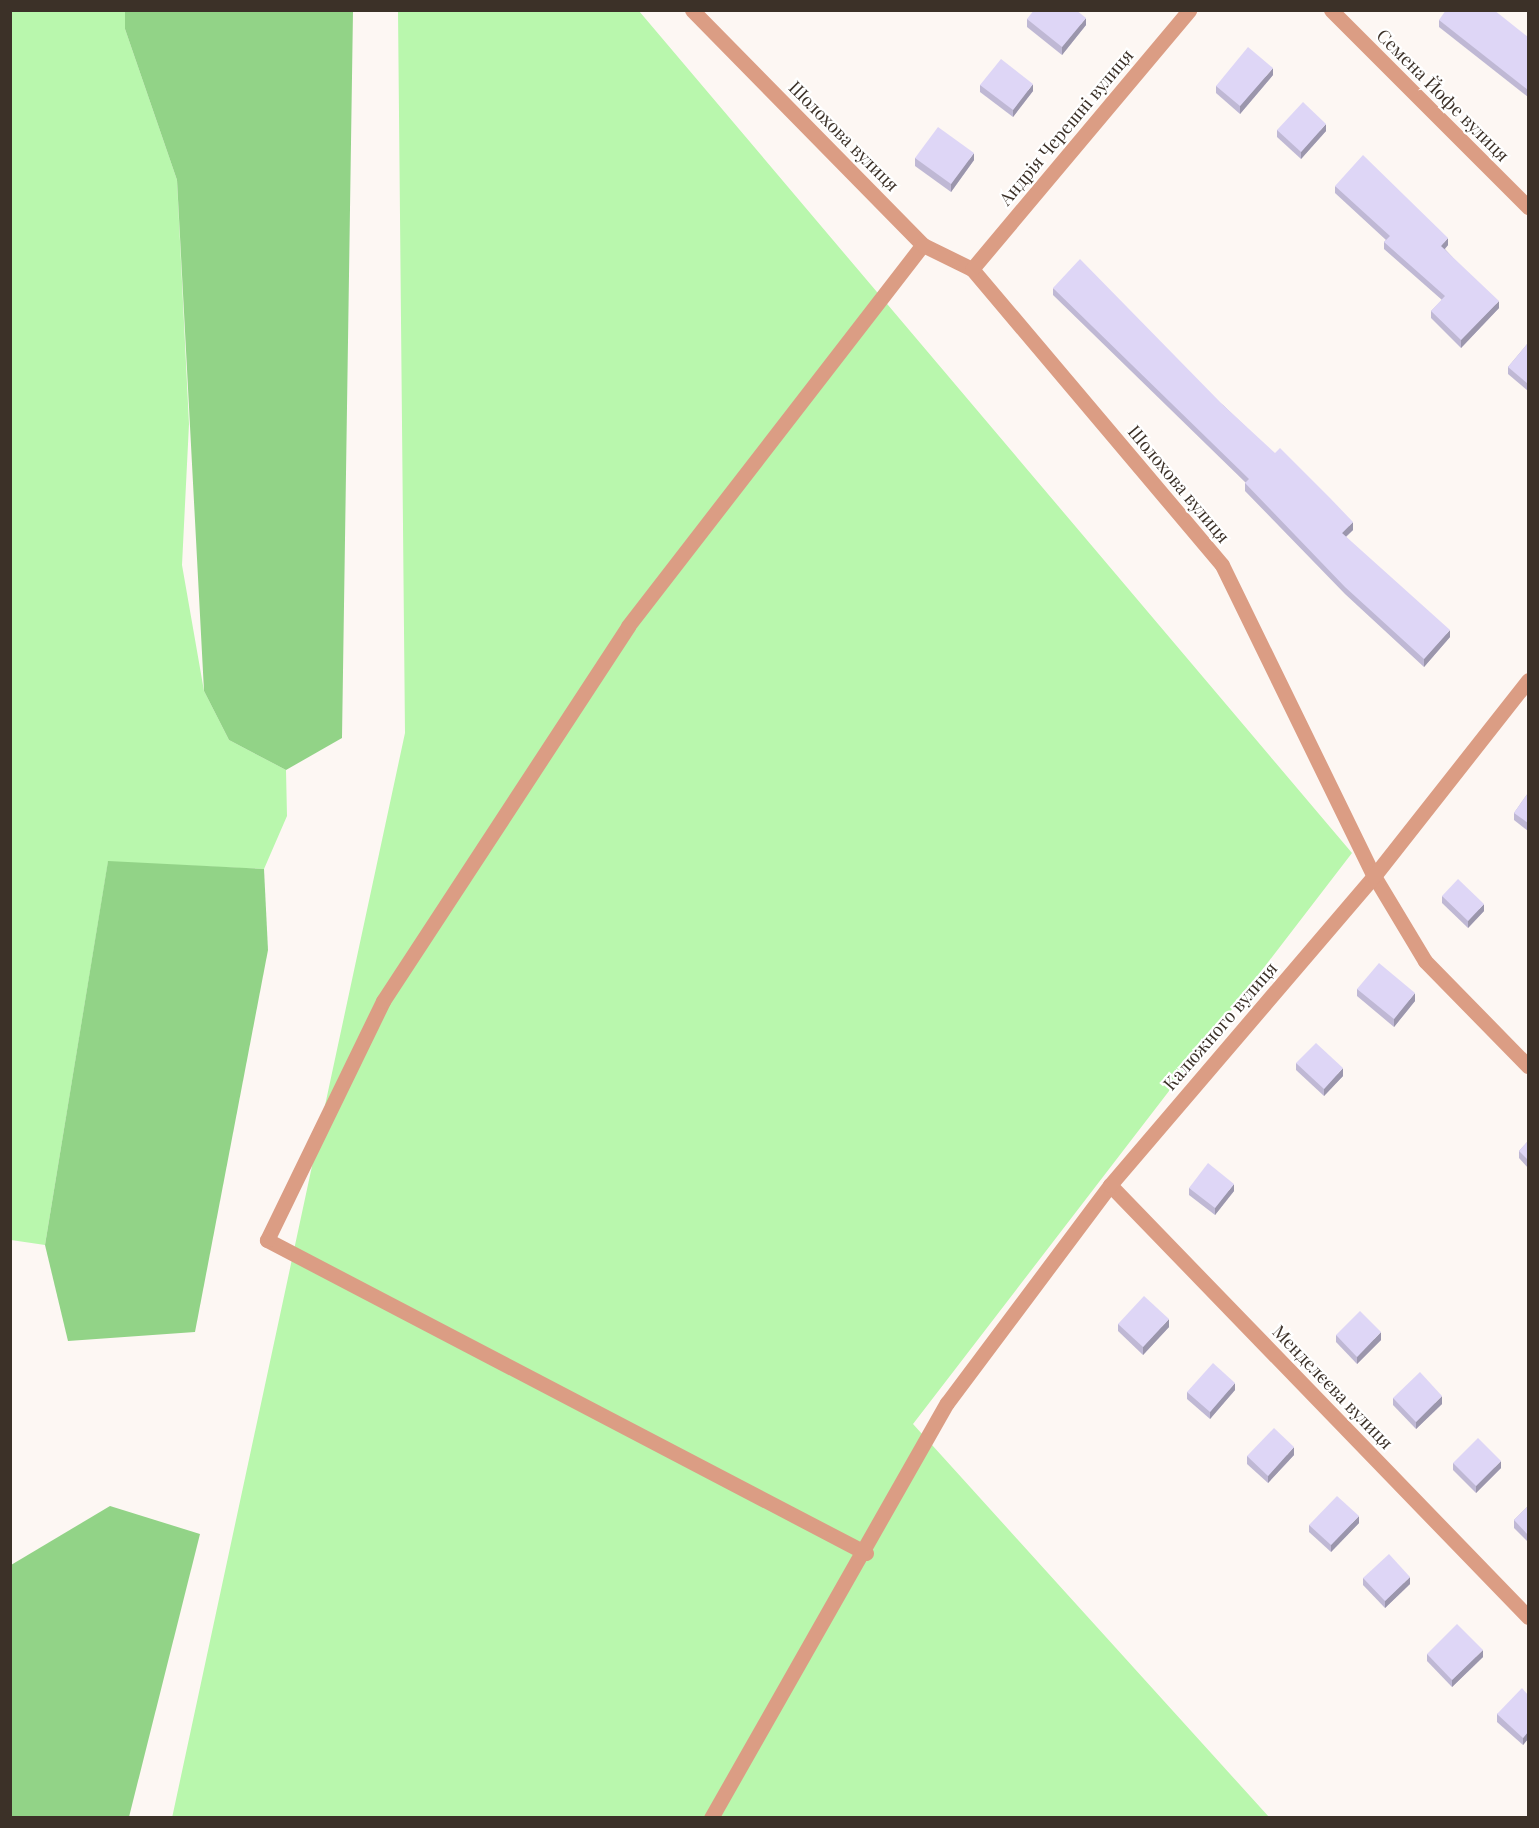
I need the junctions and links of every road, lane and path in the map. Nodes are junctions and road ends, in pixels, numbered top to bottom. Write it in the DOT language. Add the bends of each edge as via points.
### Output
graph roads {
  1 [pos="692,10"];
  2 [pos="1189,10"];
  3 [pos="1331,10"];
  4 [pos="1528,207"];
  5 [pos="922,245"];
  6 [pos="972,269"];
  7 [pos="1528,680"];
  8 [pos="1374,876"];
  9 [pos="1528,1066"];
  10 [pos="1110,1185"];
  11 [pos="866,1553"];
  12 [pos="1528,1617"];
  13 [pos="711,1818"];
  1 -- 5 [label="street, Шолохова вулиця"];
  2 -- 6 [label="street, Андрія Черешні вулиця"];
  3 -- 4 [label="street, Семена Йофе вулиця"];
  5 -- 6 [label="street, Шолохова вулиця"];
  5 -- 11 [label="street" via="628,626 383,1001 267,1240"];
  6 -- 8 [label="street, Шолохова вулиця" via="1222,565"];
  7 -- 8 [label="street, Калюжного вулиця"];
  8 -- 9 [label="street, Шолохова вулиця" via="1425,961"];
  8 -- 10 [label="street, Калюжного вулиця"];
  10 -- 11 [label="street, Калюжного вулиця" via="947,1403"];
  10 -- 12 [label="street, Менделєєва вулиця"];
  11 -- 13 [label="street, Калюжного вулиця"];
}
